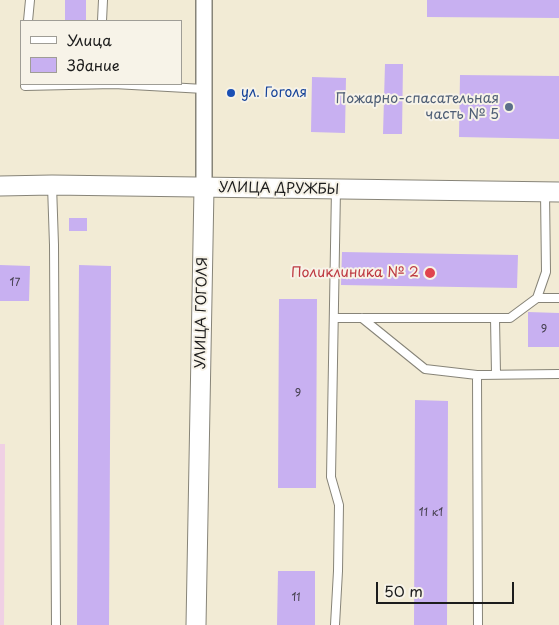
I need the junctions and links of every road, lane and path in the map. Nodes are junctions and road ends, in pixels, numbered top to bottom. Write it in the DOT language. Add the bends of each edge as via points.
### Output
graph roads {
  1 [pos="30,0"];
  2 [pos="103,0"];
  3 [pos="204,0"];
  4 [pos="28,20"];
  5 [pos="102,20"];
  6 [pos="25,85"];
  7 [pos="70,85"];
  8 [pos="132,85"];
  9 [pos="204,89"];
  10 [pos="52,185"];
  11 [pos="0,186"];
  12 [pos="204,188"];
  13 [pos="336,189"];
  14 [pos="552,192"];
  15 [pos="537,298"];
  16 [pos="559,298"];
  17 [pos="334,318"];
  18 [pos="362,318"];
  19 [pos="496,318"];
  20 [pos="496,374"];
  21 [pos="559,374"];
  22 [pos="477,375"];
  23 [pos="56,625"];
  24 [pos="196,625"];
  25 [pos="335,625"];
  26 [pos="478,625"];
  1 -- 4 [label="lane"];
  2 -- 5 [label="lane"];
  3 -- 9 [label="street, УЛИЦА ГОГОЛЯ"];
  6 -- 7 [label="lane"];
  8 -- 9 [label="lane"];
  9 -- 12 [label="street, УЛИЦА ГОГОЛЯ"];
  10 -- 11 [label="street, УЛИЦА ДРУЖБЫ"];
  10 -- 12 [label="street, УЛИЦА ДРУЖБЫ"];
  10 -- 23 [label="lane"];
  12 -- 13 [label="street, УЛИЦА ДРУЖБЫ"];
  12 -- 24 [label="street, УЛИЦА ГОГОЛЯ"];
  13 -- 14 [label="street, УЛИЦА ДРУЖБЫ"];
  13 -- 17 [label="lane"];
  14 -- 15 [label="lane" via="546,272"];
  15 -- 16 [label="lane"];
  15 -- 19 [label="lane" via="510,318"];
  17 -- 18 [label="lane"];
  17 -- 25 [label="lane" via="331,477 339,505"];
  18 -- 19 [label="lane"];
  18 -- 22 [label="lane" via="425,369"];
  19 -- 20 [label="lane"];
  20 -- 21 [label="lane"];
  20 -- 22 [label="lane"];
  22 -- 26 [label="lane"];
}
